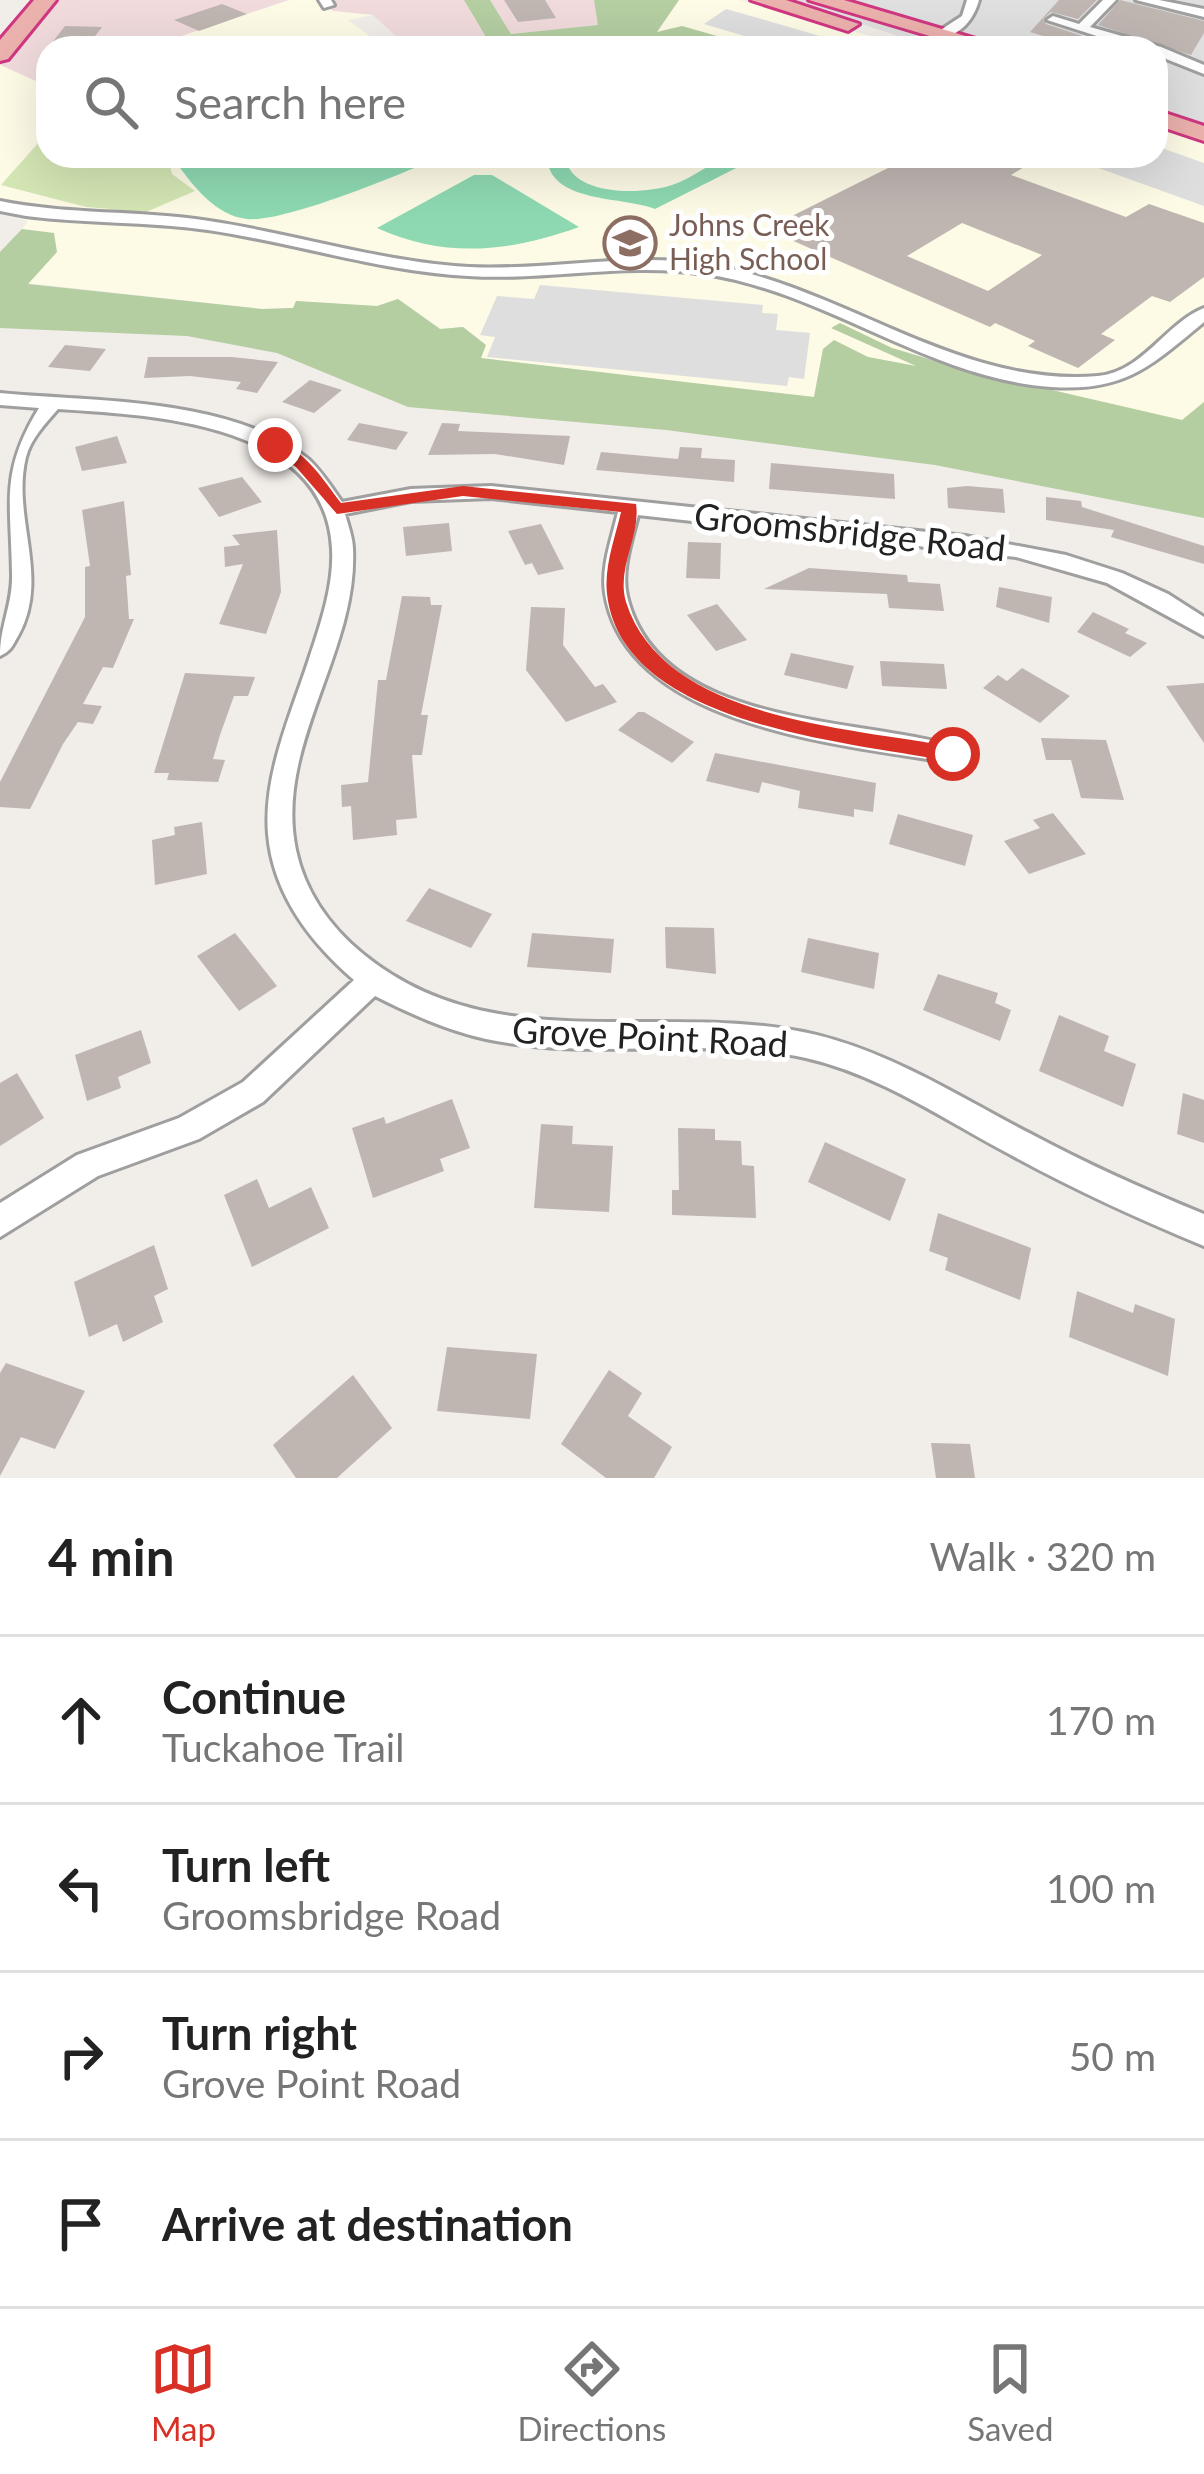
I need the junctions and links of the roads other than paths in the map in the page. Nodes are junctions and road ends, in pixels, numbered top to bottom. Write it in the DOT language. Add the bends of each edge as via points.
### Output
graph roads {
  1 [pos="20,0"];
  2 [pos="45,0"];
  3 [pos="762,0"];
  4 [pos="820,0"];
  5 [pos="974,0"];
  6 [pos="1111,0"];
  7 [pos="1142,0"];
  8 [pos="1204,13"];
  9 [pos="1053,20"];
  10 [pos="0,22"];
  11 [pos="1082,28"];
  12 [pos="918,36"];
  13 [pos="924,36"];
  14 [pos="941,36"];
  15 [pos="1109,36"];
  16 [pos="0,54"];
  17 [pos="1168,54"];
  18 [pos="1199,64"];
  19 [pos="1168,100"];
  20 [pos="1204,112"];
  21 [pos="1168,121"];
  22 [pos="1204,134"];
  23 [pos="0,206"];
  24 [pos="1204,313"];
  25 [pos="0,399"];
  26 [pos="52,404"];
  27 [pos="631,507"];
  28 [pos="337,509"];
  29 [pos="1204,628"];
  30 [pos="0,648"];
  31 [pos="953,754"];
  32 [pos="374,980"];
  33 [pos="0,1221"];
  34 [pos="1204,1230"];
  1 -- 10 [label="highway"];
  2 -- 16 [label="highway"];
  3 -- 12 [label="highway"];
  4 -- 13 [label="highway"];
  5 -- 14 [label="street" via="968,19"];
  6 -- 11 [label="street"];
  7 -- 8 [label="street"];
  9 -- 11 [label="street"];
  11 -- 15 [label="street"];
  17 -- 18 [label="street"];
  19 -- 20 [label="highway"];
  21 -- 22 [label="highway"];
  23 -- 24 [label="street" via="39,216 210,225 437,269 634,262 701,268 775,286 932,352 1067,380 1130,372"];
  25 -- 26 [label="street"];
  26 -- 28 [label="street" via="187,417 243,431 302,464"];
  26 -- 30 [label="street" via="17,453 27,583 22,611"];
  27 -- 28 [label="street, Groomsbridge Road" via="463,491"];
  27 -- 29 [label="street, Groomsbridge Road" via="1048,556 1146,590"];
  27 -- 31 [label="street" via="616,597 631,636 662,670 748,715"];
  28 -- 32 [label="street, Grove Point Road" via="345,574 285,769 279,820 305,907"];
  32 -- 33 [label="street" via="254,1092 188,1130 88,1165"];
  32 -- 34 [label="street, Grove Point Road" via="435,1012 506,1032 819,1047"];
}
